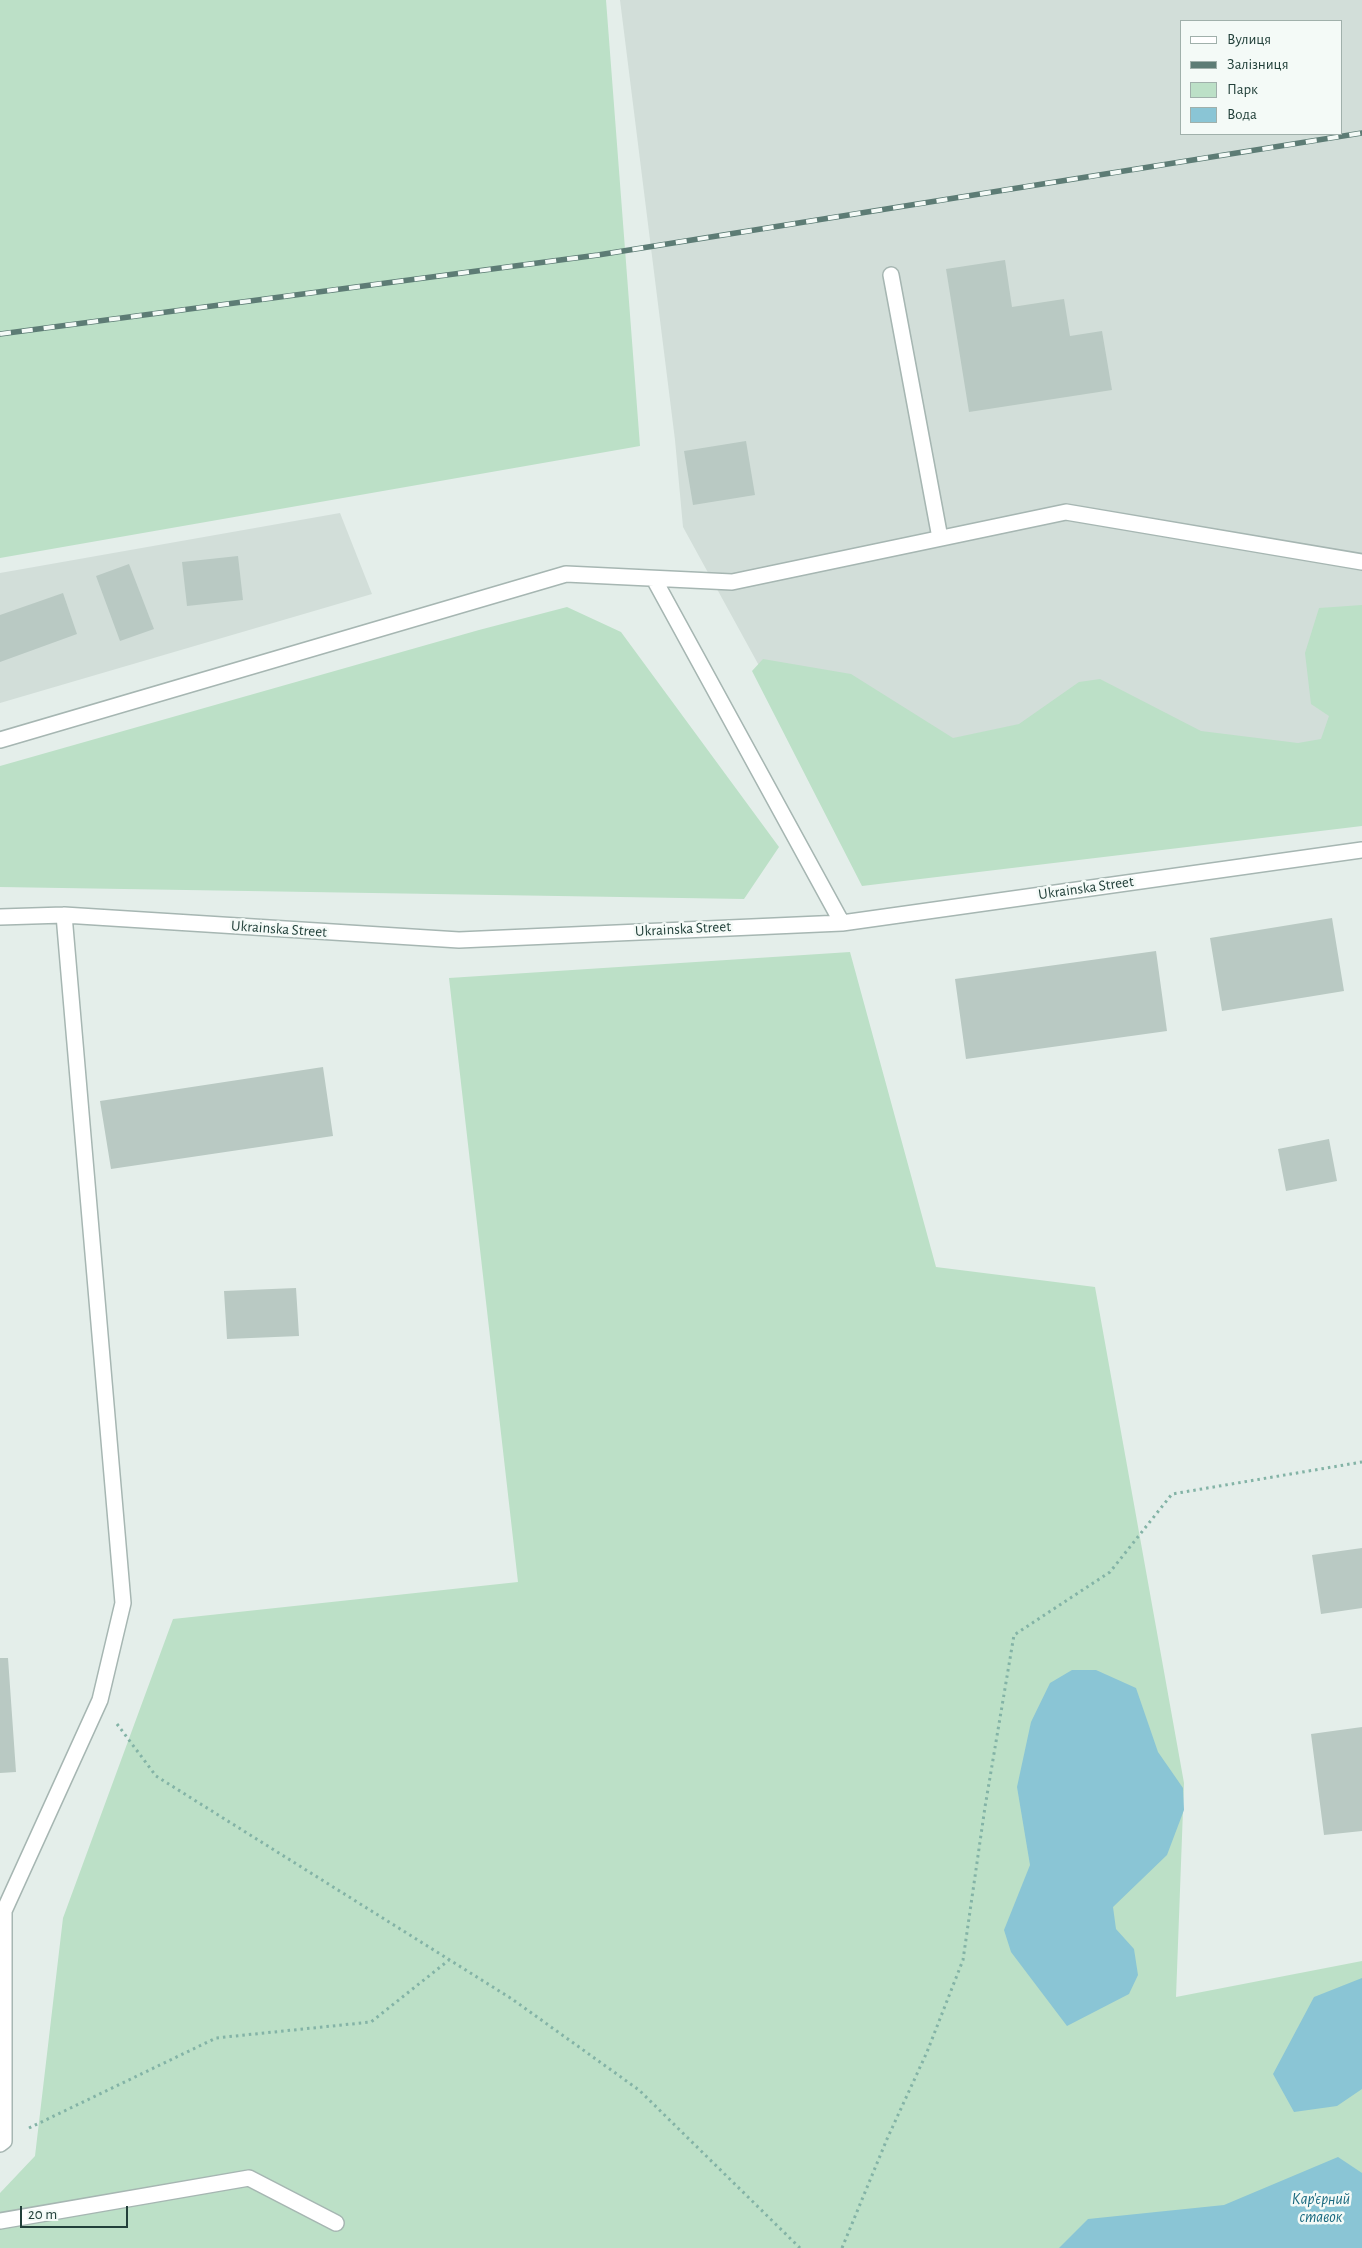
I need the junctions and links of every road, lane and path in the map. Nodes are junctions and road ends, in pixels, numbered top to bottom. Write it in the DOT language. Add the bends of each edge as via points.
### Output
graph roads {
  1 [pos="891,275"];
  2 [pos="940,538"];
  3 [pos="1362,562"];
  4 [pos="654,578"];
  5 [pos="0,740"];
  6 [pos="1362,850"];
  7 [pos="64,915"];
  8 [pos="0,917"];
  9 [pos="842,923"];
  10 [pos="1362,1462"];
  11 [pos="100,1700"];
  12 [pos="449,1960"];
  13 [pos="2,2142"];
  14 [pos="0,2221"];
  15 [pos="336,2223"];
  16 [pos="800,2248"];
  17 [pos="842,2248"];
  1 -- 2 [label="street"];
  2 -- 3 [label="street" via="1066,512"];
  2 -- 4 [label="street" via="732,582"];
  4 -- 5 [label="street" via="566,574"];
  4 -- 9 [label="street"];
  6 -- 9 [label="street, Ukrainska Street"];
  7 -- 8 [label="street, Ukrainska Street"];
  7 -- 9 [label="street, Ukrainska Street" via="460,940"];
  7 -- 11 [label="street" via="123,1603"];
  10 -- 17 [label="path" via="1172,1494 1110,1572 1014,1635 963,1960"];
  11 -- 12 [label="path" via="156,1776"];
  11 -- 13 [label="street" via="4,1911"];
  12 -- 13 [label="path" via="371,2022 216,2038"];
  12 -- 16 [label="path" via="512,1999 639,2090"];
  14 -- 15 [label="street" via="248,2178"];
}
